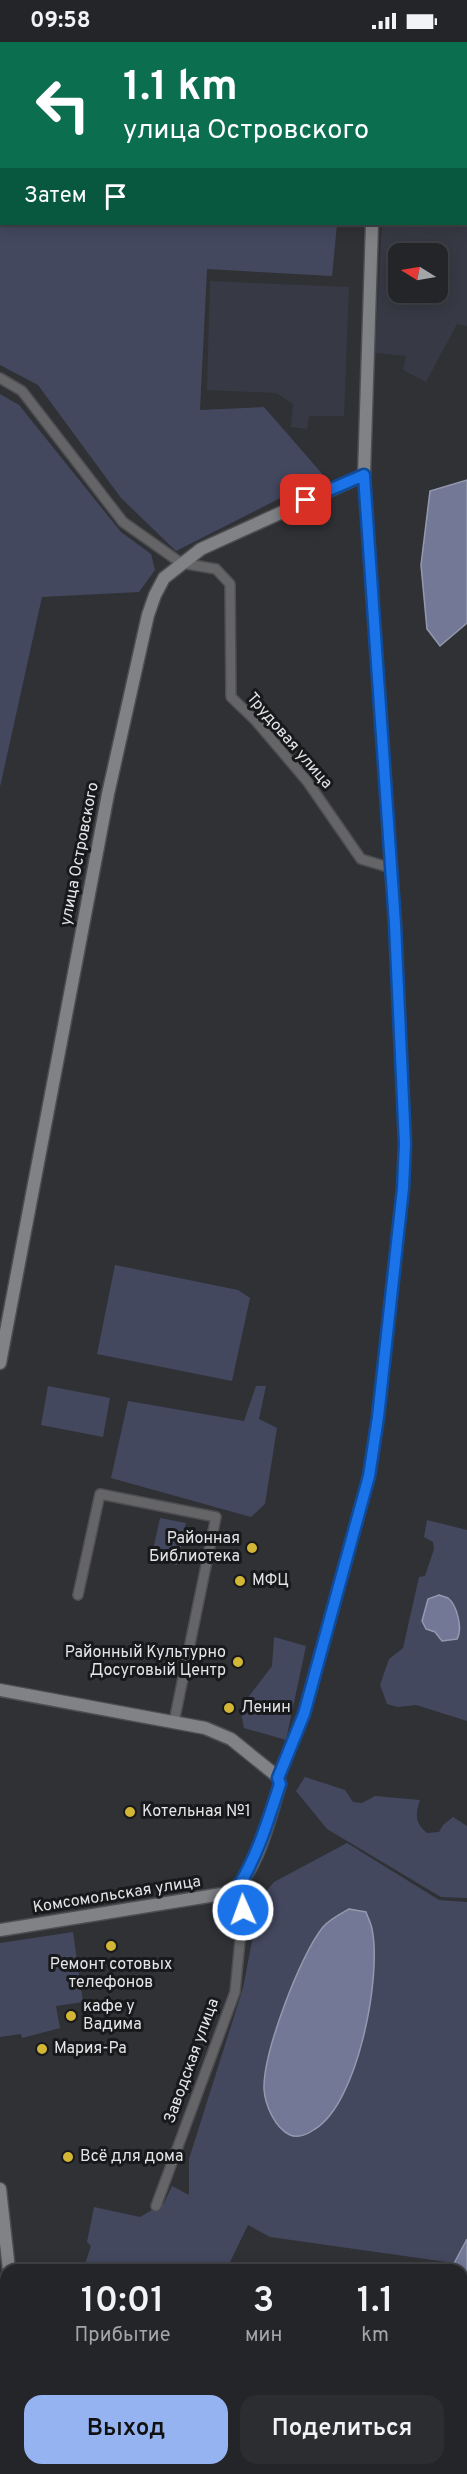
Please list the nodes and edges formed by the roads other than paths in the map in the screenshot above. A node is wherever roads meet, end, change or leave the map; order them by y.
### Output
1 (372, 225) edge
2 (0, 378) edge
3 (364, 475) junction
4 (181, 564) junction
5 (391, 868) junction
6 (0, 1363) edge
7 (78, 1596) dead end
8 (0, 1690) edge
9 (174, 1722) junction
10 (278, 1778) junction
11 (238, 1887) junction
12 (0, 1930) edge
13 (0, 2189) edge
14 (156, 2206) dead end
15 (8, 2264) edge

1 - 3 street
2 - 4 street
3 - 4 street, улица Островского
3 - 5 street
4 - 5 street, Трудовая улица
4 - 6 street, улица Островского
5 - 10 street
7 - 9 street
8 - 9 street
9 - 10 street
10 - 11 street
11 - 12 street, Комсомольская улица
11 - 14 street, Заводская улица
13 - 15 street

